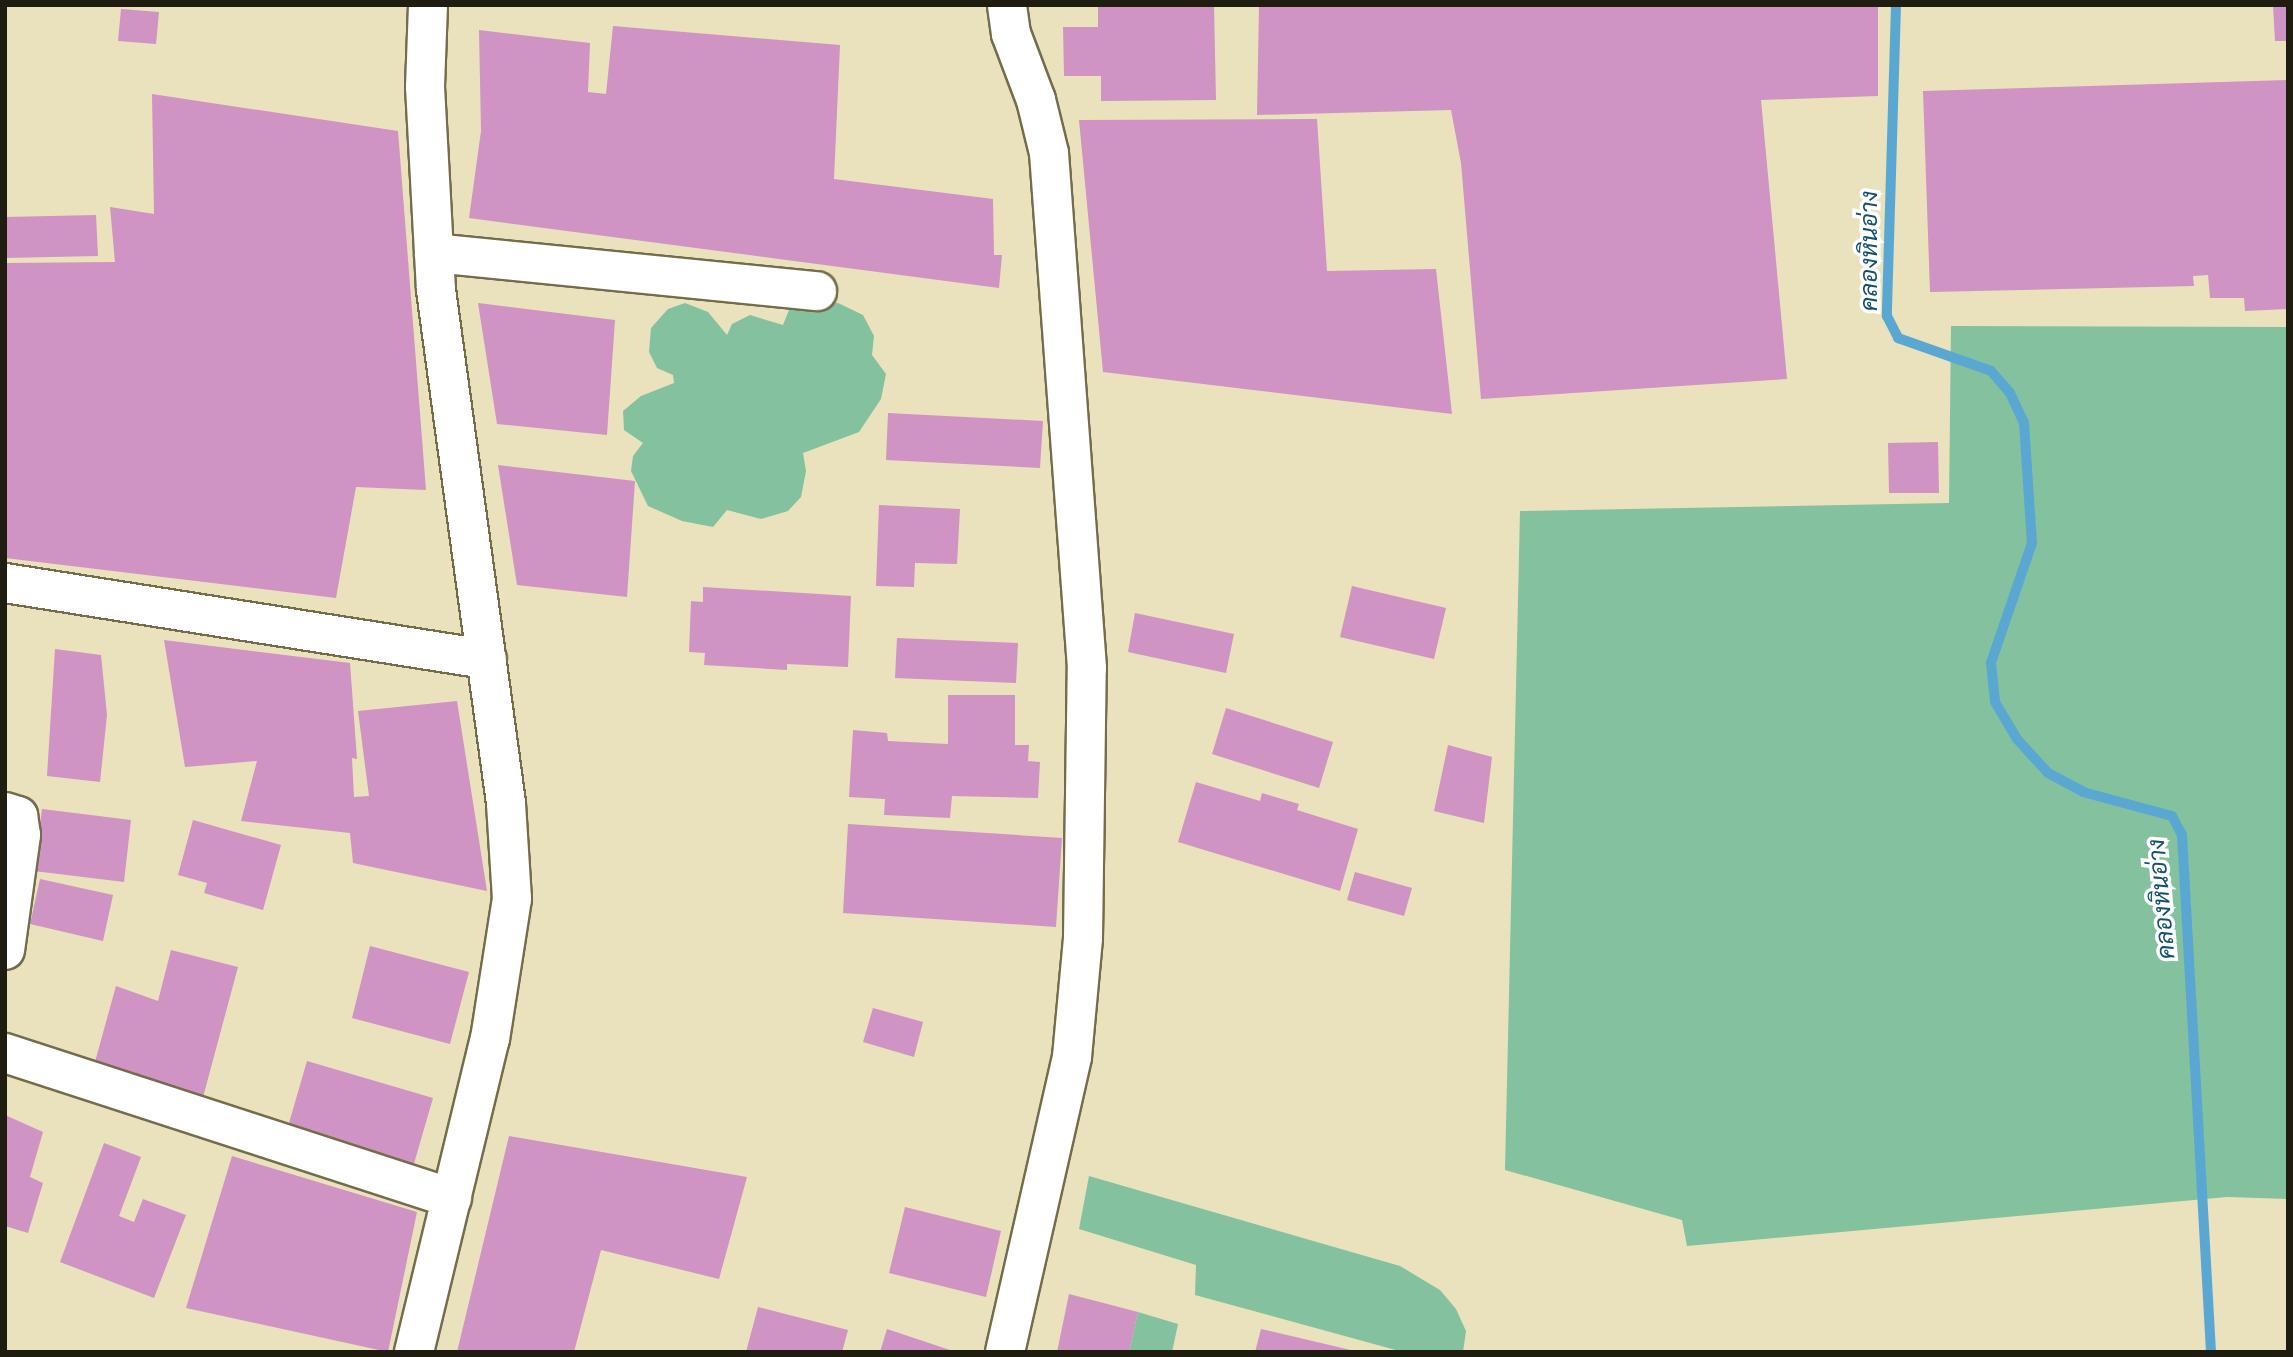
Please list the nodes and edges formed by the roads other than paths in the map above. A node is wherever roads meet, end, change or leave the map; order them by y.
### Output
1 (428, 5) edge
2 (1007, 5) edge
3 (434, 253) junction
4 (817, 291) dead end
5 (5, 583) edge
6 (487, 659) junction
7 (5, 812) edge
8 (5, 950) edge
9 (5, 1053) edge
10 (452, 1198) junction
11 (414, 1352) edge
12 (1005, 1352) edge

1 - 3 street
2 - 12 street
3 - 4 street
3 - 6 street
5 - 6 street
6 - 10 street
7 - 8 street
9 - 10 street
10 - 11 street

